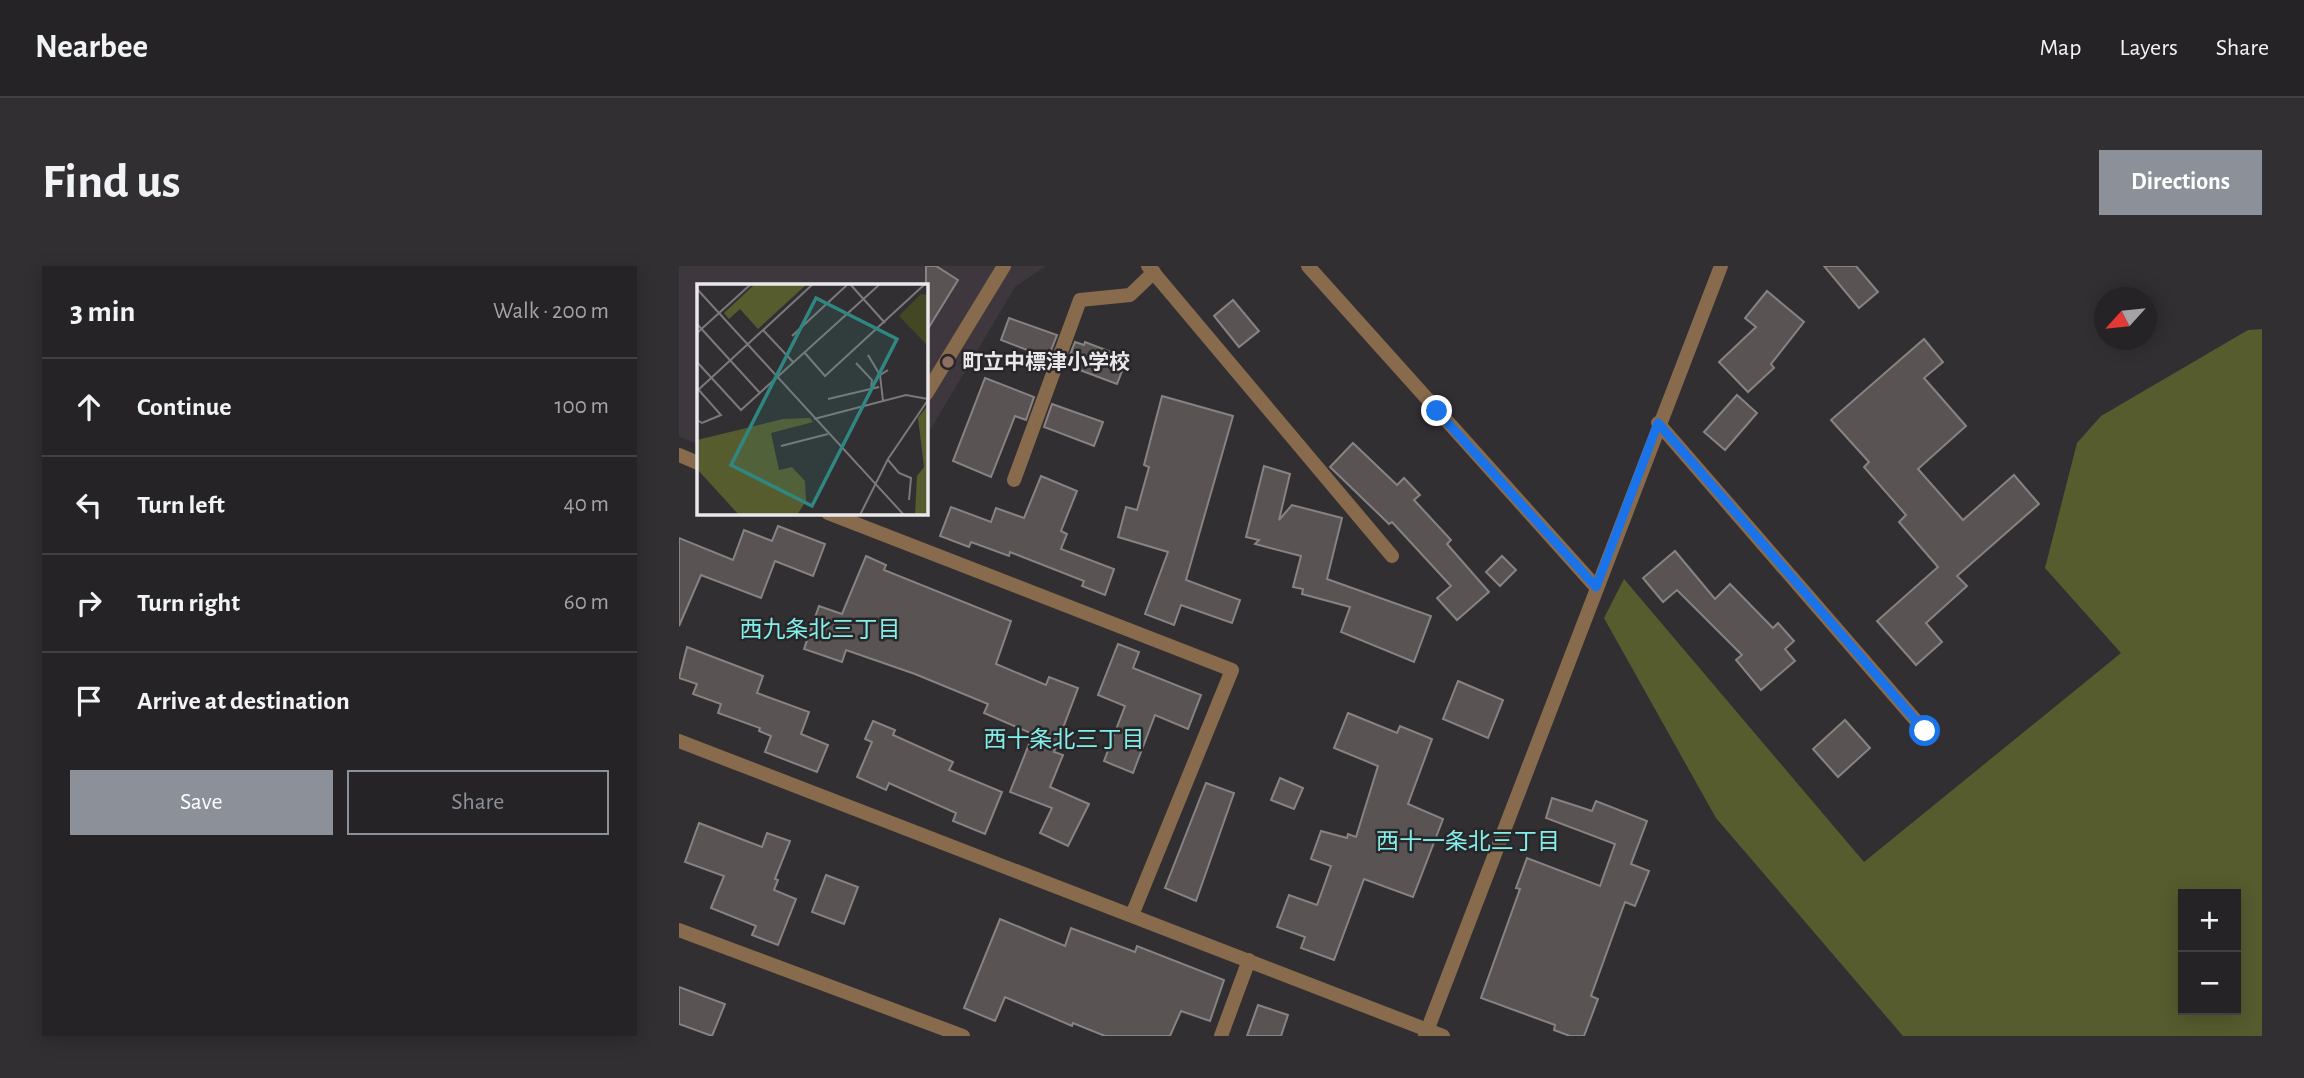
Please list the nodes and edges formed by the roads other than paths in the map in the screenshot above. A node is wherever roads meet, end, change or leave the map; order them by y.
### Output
1 (1004, 266) edge
2 (1308, 266) edge
3 (1721, 266) edge
4 (1151, 269) edge
5 (927, 392) edge
6 (1658, 423) junction
7 (679, 455) edge
8 (697, 463) edge
9 (1014, 480) dead end
10 (831, 514) edge
11 (1392, 556) dead end
12 (1596, 587) junction
13 (1925, 731) dead end
14 (679, 741) edge
15 (1132, 915) junction
16 (679, 930) edge
17 (1249, 960) junction
18 (1427, 1033) edge
19 (963, 1036) edge
20 (1221, 1036) edge
21 (1443, 1036) edge

1 - 5 street
2 - 12 street
3 - 6 street
4 - 9 street
4 - 11 street
6 - 12 street
6 - 13 street
7 - 8 street
10 - 15 street
12 - 18 street
14 - 15 street
15 - 17 street
16 - 19 street
17 - 18 street
17 - 20 street
18 - 21 street

